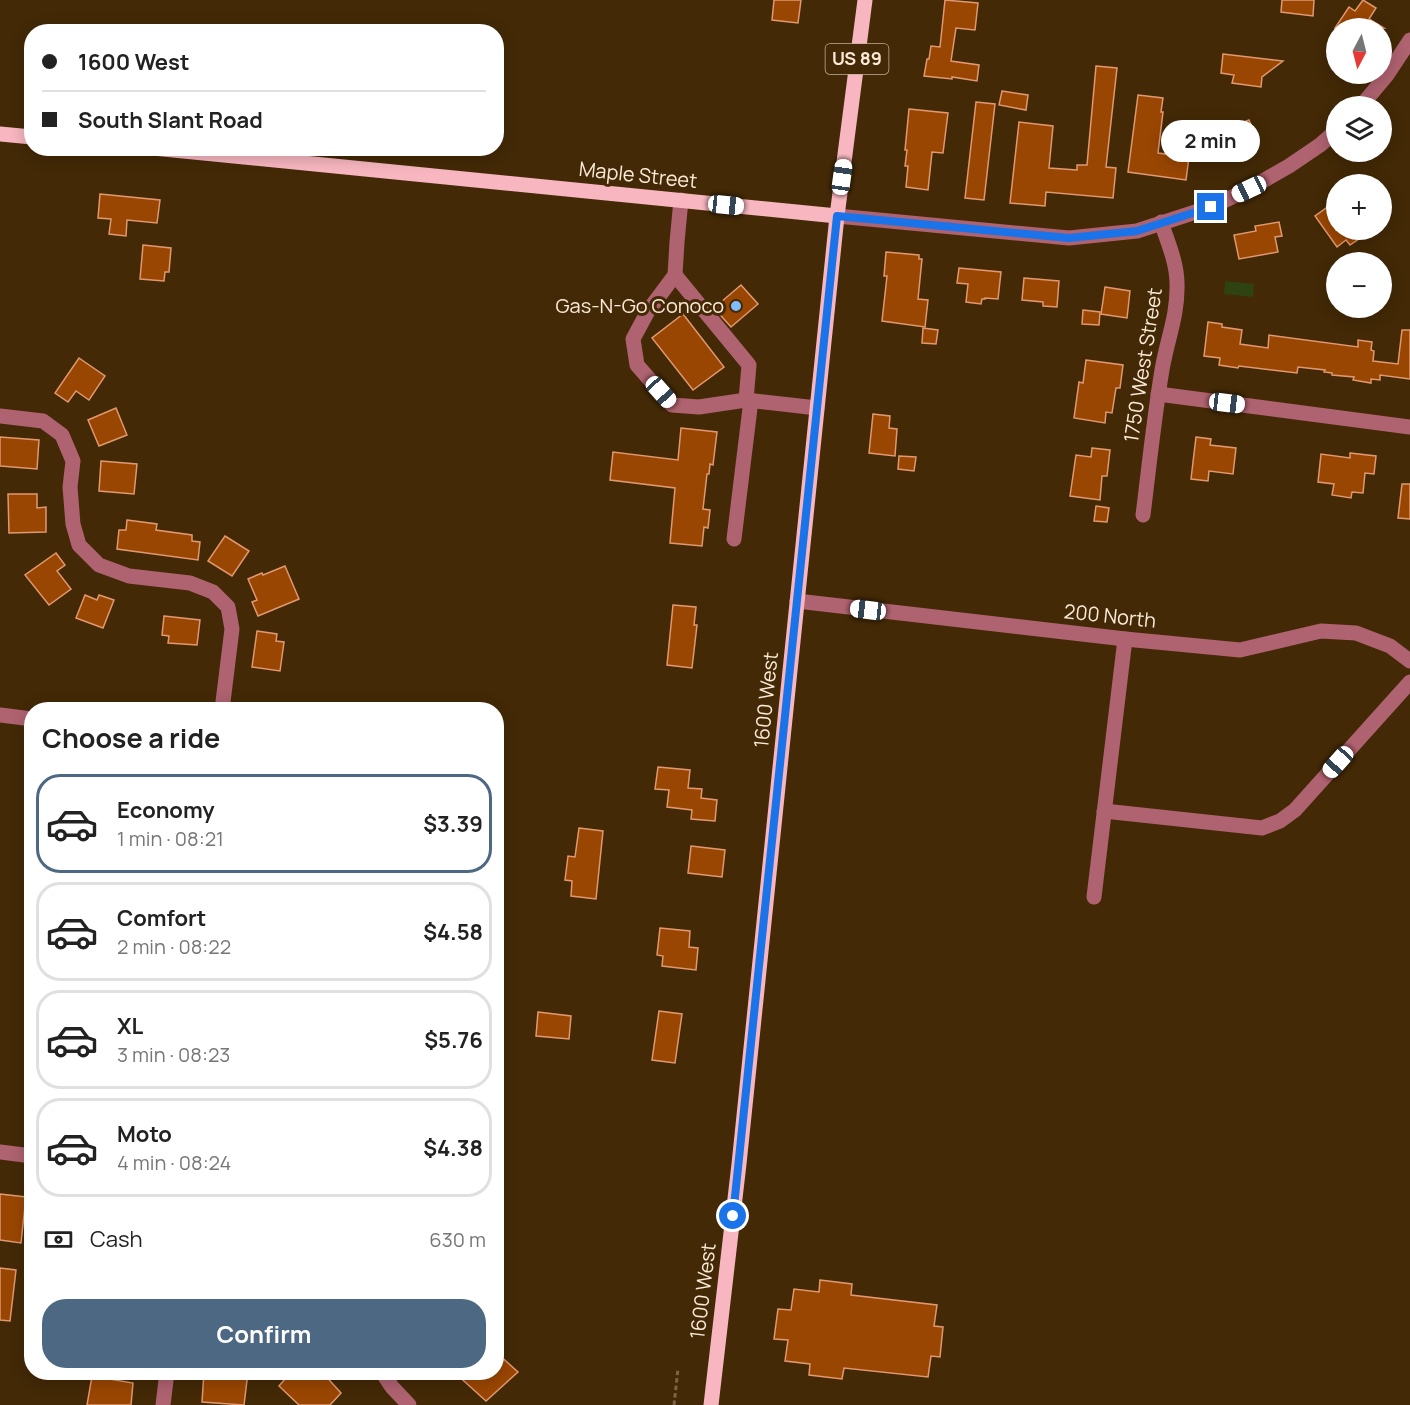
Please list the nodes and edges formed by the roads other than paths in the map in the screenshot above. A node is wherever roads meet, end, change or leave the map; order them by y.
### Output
1 (865, 0) edge
2 (1410, 40) edge
3 (1369, 96) edge
4 (0, 134) edge
5 (24, 136) edge
6 (1326, 140) edge
7 (234, 156) edge
8 (681, 200) junction
9 (837, 216) junction
10 (1161, 222) junction
11 (675, 275) junction
12 (1158, 394) junction
13 (749, 400) junction
14 (817, 408) junction
15 (0, 416) edge
16 (1410, 427) edge
17 (1143, 515) dead end
18 (734, 539) dead end
19 (797, 602) junction
20 (1125, 639) junction
21 (1410, 661) edge
22 (1410, 682) edge
23 (223, 702) edge
24 (0, 715) edge
25 (24, 718) edge
26 (1104, 811) junction
27 (1094, 897) dead end
28 (0, 1152) edge
29 (24, 1154) edge
30 (166, 1380) edge
31 (387, 1380) edge
32 (163, 1405) edge
33 (409, 1405) edge
34 (711, 1405) edge

1 - 9 main road, 1600 West / US 89
2 - 3 street
4 - 5 main road
6 - 10 street, Maple Street
7 - 8 main road, Maple Street
8 - 9 main road, Maple Street
8 - 11 street
9 - 10 street, Maple Street
9 - 14 main road, 1600 West / US 89
10 - 12 street, 1750 West Street
11 - 13 street
11 - 13 street
12 - 16 street
12 - 17 street, 1750 West Street
13 - 14 street
13 - 18 street
14 - 19 main road, 1600 West / US 89
15 - 23 street
19 - 20 street, 200 North
19 - 34 main road, 1600 West / US 89
20 - 21 street, 200 North
20 - 26 street
22 - 26 street
24 - 25 street
26 - 27 street
28 - 29 street
30 - 32 street
31 - 33 street

